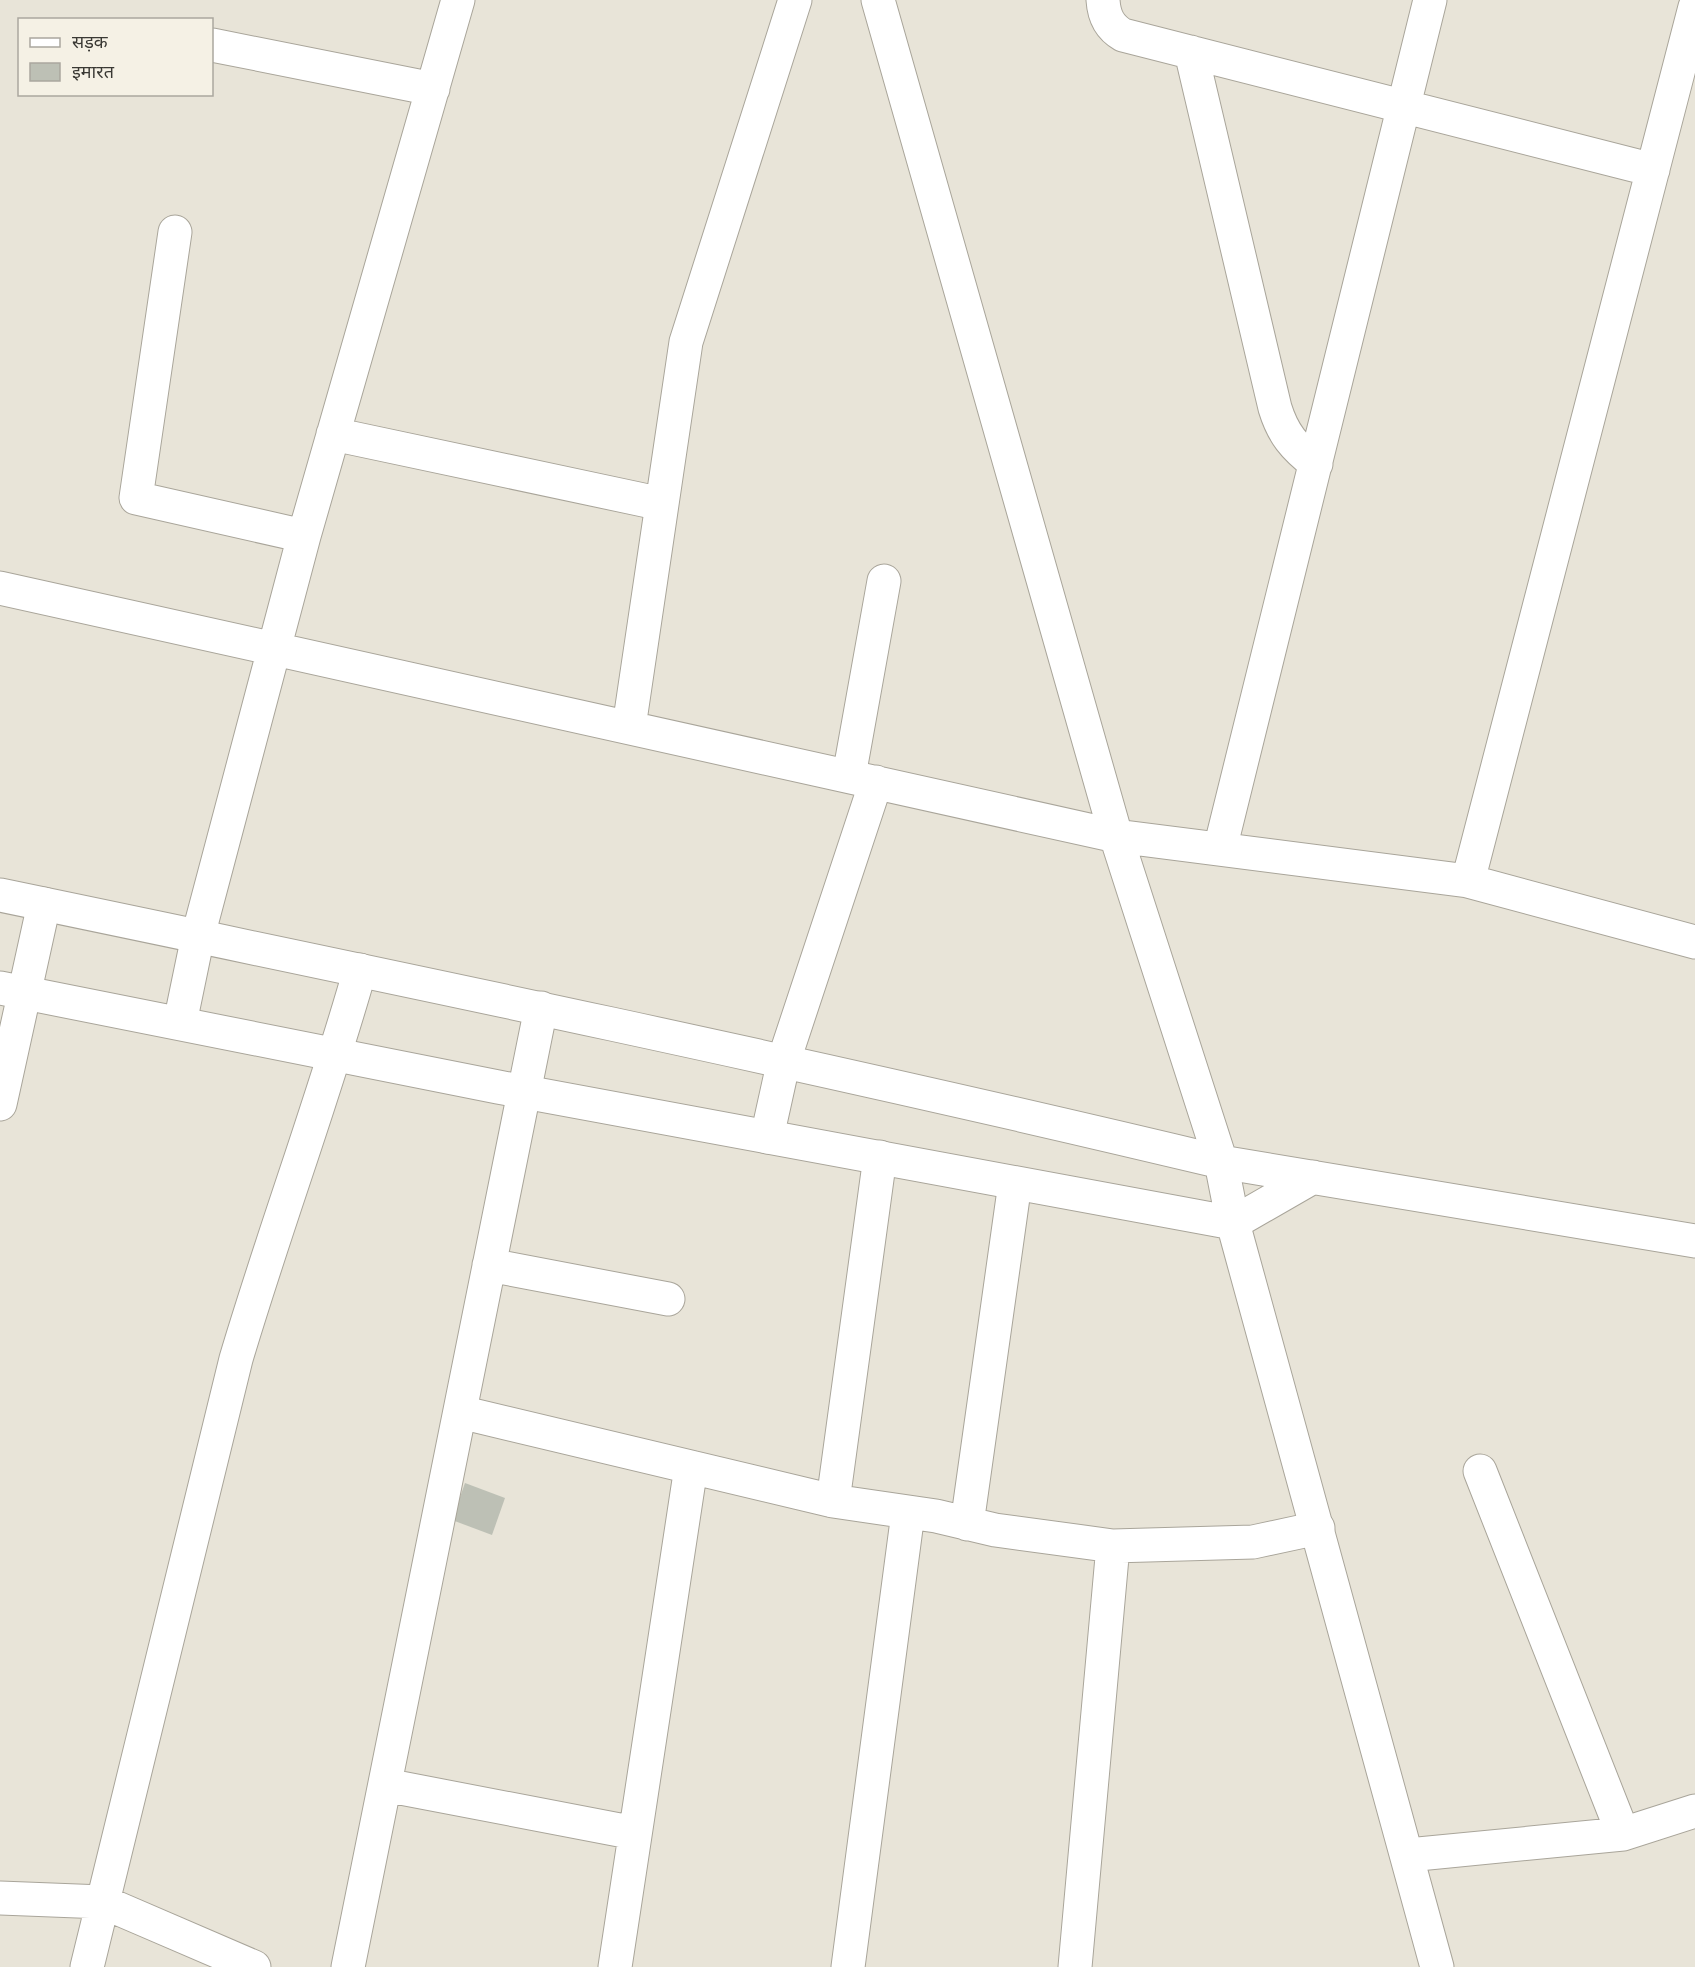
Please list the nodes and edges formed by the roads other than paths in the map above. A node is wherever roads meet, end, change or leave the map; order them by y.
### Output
1 (458, 0) edge
2 (795, 0) edge
3 (878, 0) edge
4 (1102, 0) edge
5 (1430, 0) edge
6 (1695, 7) edge
7 (213, 45) edge
8 (1191, 52) junction
9 (433, 89) junction
10 (1404, 105) junction
11 (1653, 170) junction
12 (175, 232) dead end
13 (333, 434) junction
14 (1316, 464) junction
15 (662, 504) junction
16 (304, 536) junction
17 (884, 581) dead end
18 (0, 588) edge
19 (273, 649) junction
20 (628, 727) junction
21 (863, 779) junction
22 (1116, 836) junction
23 (1221, 849) junction
24 (1468, 881) junction
25 (0, 895) edge
26 (44, 904) junction
27 (198, 936) junction
28 (1695, 942) edge
29 (360, 970) junction
30 (12, 990) edge
31 (542, 1008) junction
32 (180, 1023) junction
33 (336, 1054) junction
34 (784, 1060) junction
35 (524, 1092) junction
36 (0, 1104) edge
37 (767, 1137) junction
38 (880, 1157) junction
39 (1221, 1162) junction
40 (1312, 1177) junction
41 (1015, 1183) junction
42 (1233, 1223) junction
43 (1695, 1241) edge
44 (489, 1265) junction
45 (668, 1299) dead end
46 (460, 1412) junction
47 (691, 1467) junction
48 (1480, 1471) dead end
49 (833, 1501) junction
50 (908, 1513) junction
51 (967, 1524) junction
52 (1318, 1528) junction
53 (1113, 1546) junction
54 (385, 1785) junction
55 (1693, 1813) edge
56 (635, 1833) junction
57 (1623, 1834) junction
58 (1408, 1856) junction
59 (0, 1898) edge
60 (103, 1902) junction
61 (87, 1967) edge
62 (254, 1967) edge
63 (348, 1967) edge
64 (615, 1967) edge
65 (848, 1967) edge
66 (1075, 1967) edge
67 (1437, 1967) edge

1 - 9 street
2 - 15 street
3 - 22 street
4 - 8 street
5 - 10 street
6 - 11 street
7 - 9 street
8 - 10 street
8 - 14 street
9 - 13 street
10 - 11 street
10 - 14 street
11 - 24 street
12 - 16 street
13 - 15 street
13 - 16 street
14 - 23 street
15 - 20 street
16 - 19 street
17 - 21 street
18 - 19 street
19 - 20 street
19 - 27 street
20 - 21 street
21 - 22 street
21 - 34 street
22 - 23 street
22 - 39 street
23 - 24 street
24 - 28 street
25 - 26 street
26 - 27 street
26 - 30 street
27 - 29 street
27 - 32 street
29 - 31 street
29 - 33 street
30 - 32 street
30 - 36 street
31 - 34 street
31 - 35 street
32 - 33 street
33 - 35 street
33 - 60 street
34 - 37 street
34 - 39 street
35 - 37 street
35 - 44 street
37 - 38 street
38 - 41 street
38 - 49 street
39 - 40 street
39 - 42 street
40 - 42 street
40 - 43 street
41 - 42 street
41 - 51 street
42 - 52 street
44 - 45 street
44 - 46 street
46 - 47 street
46 - 54 street
47 - 49 street
47 - 56 street
48 - 57 street
49 - 50 street
50 - 51 street
50 - 65 street
51 - 53 street
52 - 53 street
52 - 58 street
53 - 66 street
54 - 56 street
54 - 63 street
55 - 57 street
56 - 64 street
57 - 58 street
58 - 67 street
59 - 60 street
60 - 61 street
60 - 62 street

